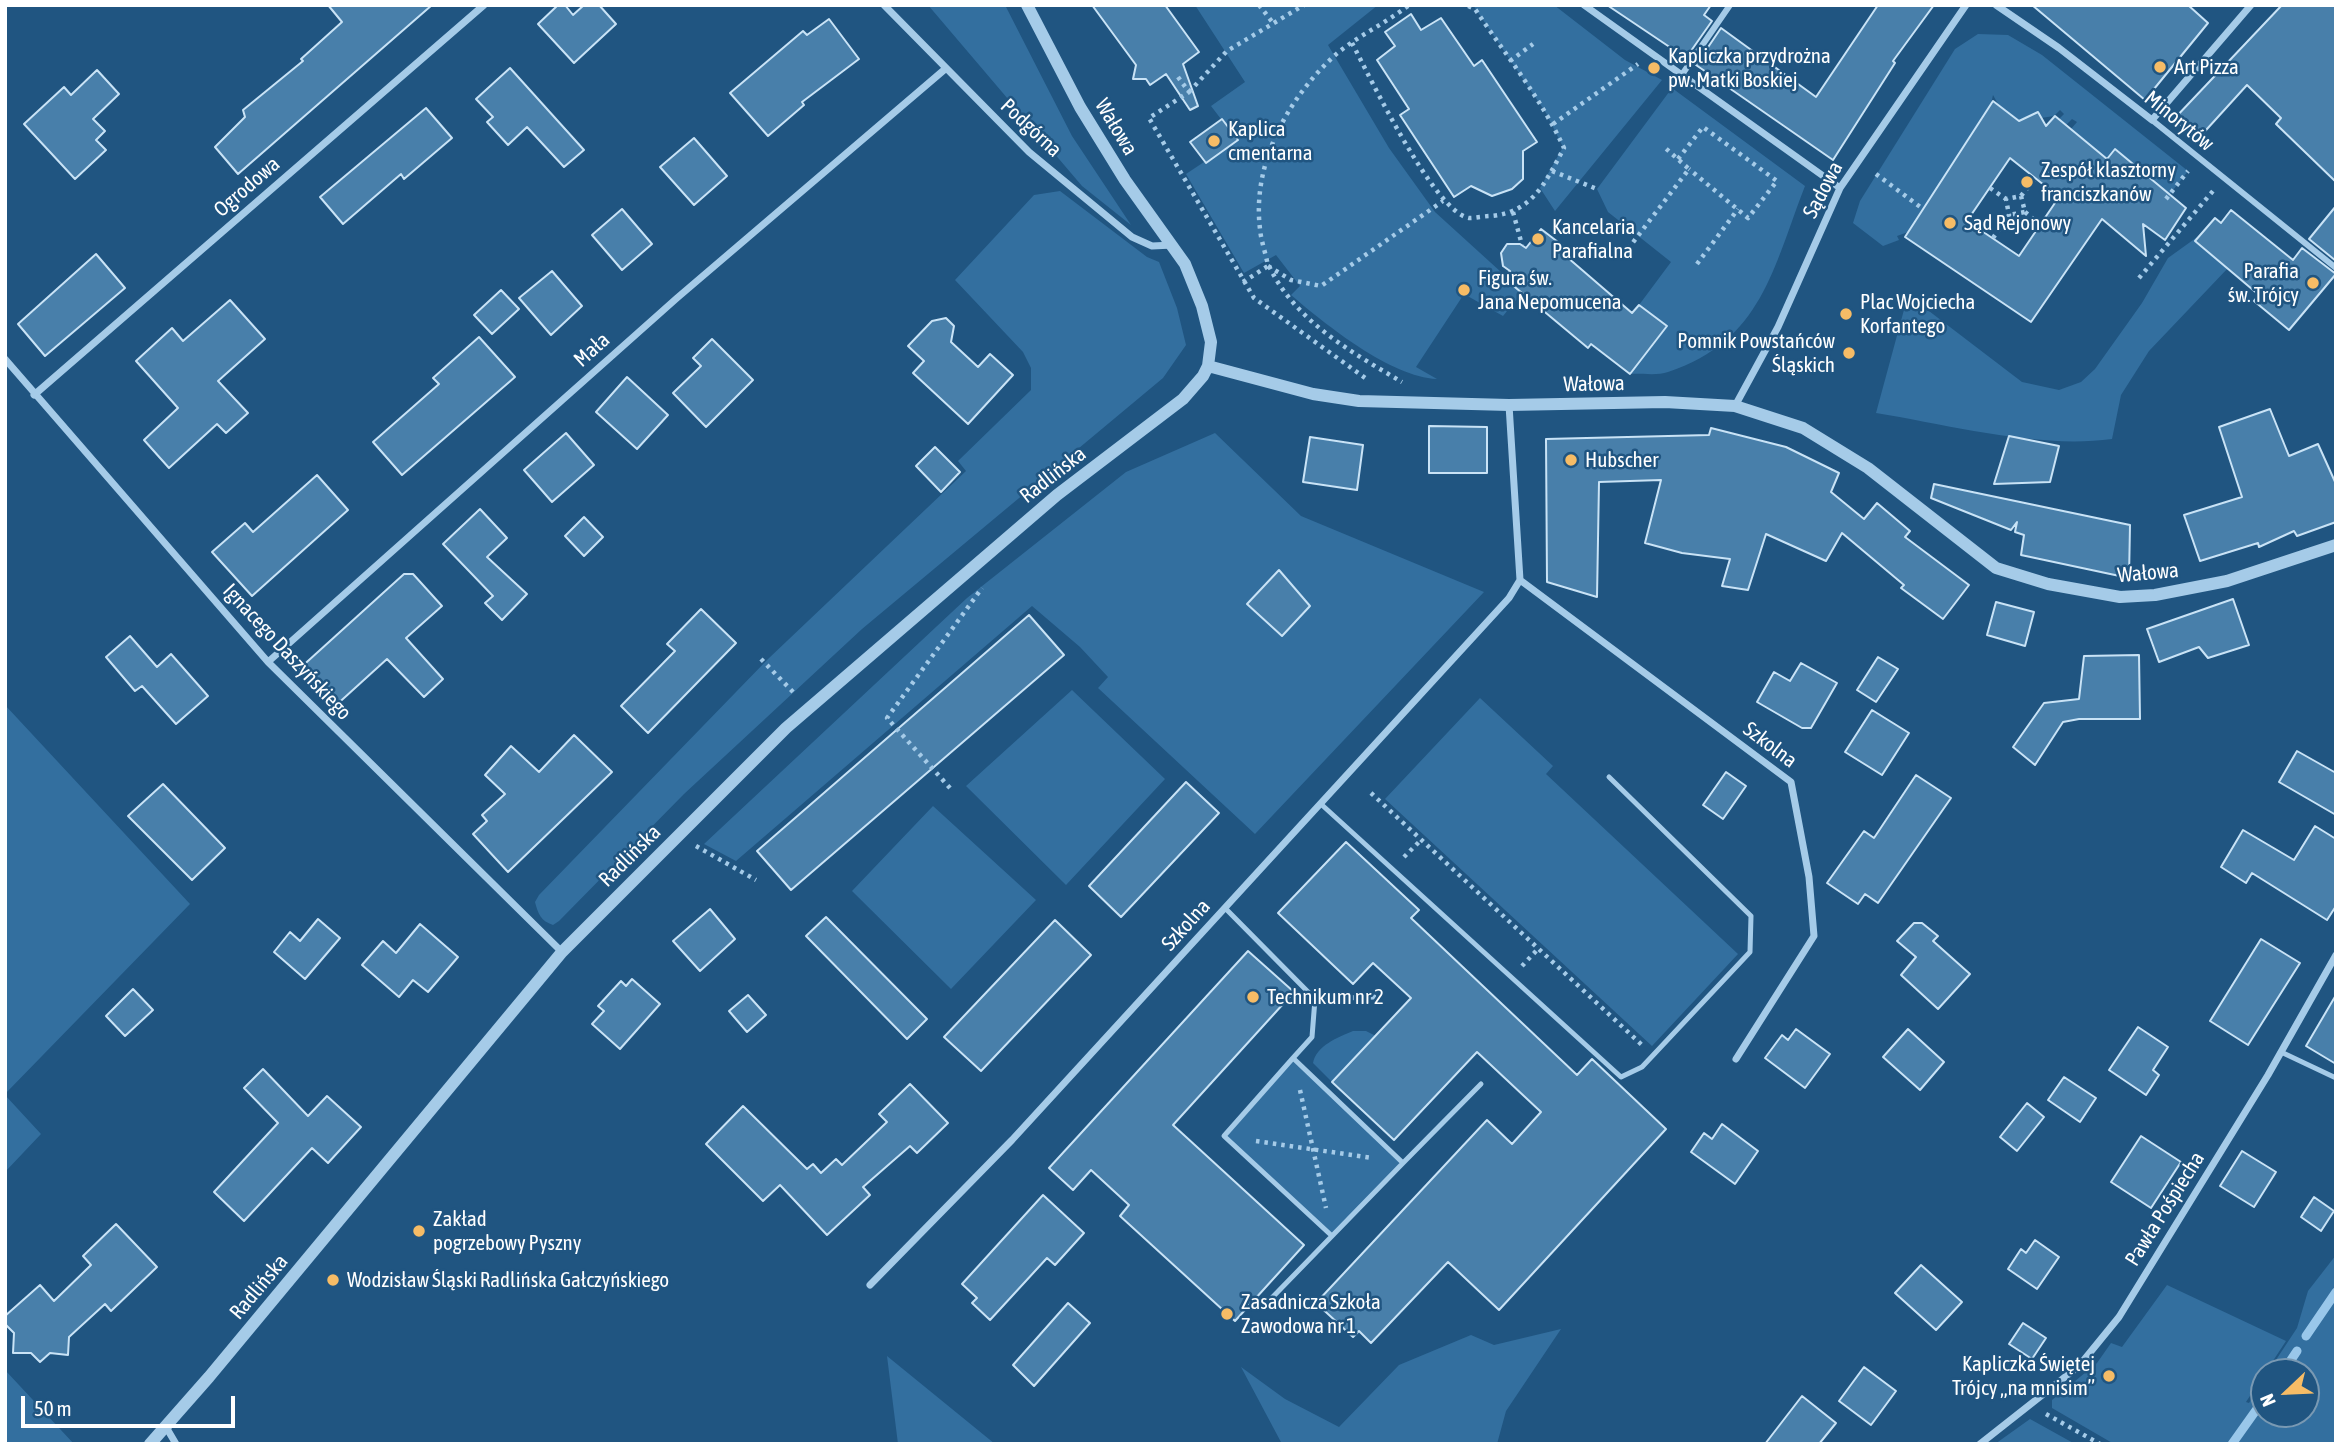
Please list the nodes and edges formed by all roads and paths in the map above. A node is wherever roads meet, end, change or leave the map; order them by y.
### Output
1 (484, 5) edge
2 (884, 5) edge
3 (1027, 5) edge
4 (1259, 5) edge
5 (1304, 5) edge
6 (1409, 5) edge
7 (1466, 5) edge
8 (1584, 5) edge
9 (1730, 5) edge
10 (1966, 5) edge
11 (1996, 5) edge
12 (2251, 5) edge
13 (1395, 16) junction
14 (1273, 23) junction
15 (1398, 23) dead end
16 (1352, 43) junction
17 (1533, 44) dead end
18 (1652, 55) junction
19 (1510, 61) junction
20 (944, 70) junction
21 (1681, 76) junction
22 (1178, 77) dead end
23 (1189, 92) junction
24 (2152, 120) junction
25 (1553, 124) junction
26 (1663, 146) dead end
27 (1678, 159) junction
28 (1689, 169) junction
29 (1552, 171) junction
30 (2188, 171) dead end
31 (1876, 174) dead end
32 (2035, 178) dead end
33 (2223, 180) junction
34 (1840, 188) junction
35 (1990, 188) dead end
36 (1597, 189) dead end
37 (2021, 196) junction
38 (2006, 199) junction
39 (2165, 199) dead end
40 (1443, 201) junction
41 (1738, 209) junction
42 (1923, 209) dead end
43 (1513, 212) junction
44 (2025, 212) junction
45 (2009, 215) junction
46 (2040, 225) dead end
47 (1993, 238) dead end
48 (1174, 245) junction
49 (1522, 245) dead end
50 (1628, 249) dead end
51 (1697, 264) dead end
52 (1268, 266) junction
53 (2336, 268) edge
54 (2139, 278) dead end
55 (1243, 282) junction
56 (5, 359) edge
57 (1208, 366) junction
58 (1374, 384) dead end
59 (1410, 386) dead end
60 (34, 395) junction
61 (1509, 405) junction
62 (1735, 406) junction
63 (2336, 545) edge
64 (1520, 580) junction
65 (980, 592) dead end
66 (761, 659) dead end
67 (268, 662) junction
68 (796, 695) dead end
69 (1609, 777) dead end
70 (950, 788) dead end
71 (1371, 793) dead end
72 (1322, 805) junction
73 (1421, 840) junction
74 (703, 850) dead end
75 (1395, 868) junction
76 (756, 880) dead end
77 (1225, 908) junction
78 (562, 952) junction
79 (2336, 955) edge
80 (1374, 997) dead end
81 (1315, 999) junction
82 (2281, 1052) junction
83 (1653, 1055) junction
84 (1293, 1058) junction
85 (1736, 1059) dead end
86 (2336, 1078) edge
87 (1481, 1084) dead end
88 (1224, 1136) junction
89 (1313, 1150) junction
90 (1403, 1163) junction
91 (1332, 1236) junction
92 (870, 1285) dead end
93 (1262, 1308) dead end
94 (2030, 1405) junction
95 (166, 1426) junction
96 (149, 1444) edge
97 (176, 1444) edge
98 (1980, 1444) edge
99 (2101, 1444) edge

1 - 60 street, Ogrodowa
2 - 20 street, Podgórna
3 - 48 street, Wałowa
4 - 14 path
5 - 14 path
6 - 13 path
7 - 19 path
8 - 18 street
9 - 21 street
10 - 34 street, Sądowa
11 - 24 street, Minorytów
12 - 24 street
13 - 15 path
13 - 16 path
14 - 23 path
16 - 40 path
16 - 52 path
17 - 19 path
18 - 21 street
18 - 25 path
19 - 25 path
20 - 48 street, Podgórna
20 - 67 street, Mała
21 - 34 street
22 - 23 path
23 - 55 path
24 - 33 street, Minorytów
25 - 29 path
26 - 27 path
27 - 28 path
27 - 41 path
28 - 41 path
28 - 50 path
29 - 36 path
29 - 43 path
30 - 39 path
31 - 42 path
32 - 37 path
33 - 53 street, Minorytów
33 - 54 path
34 - 62 street, Sądowa
35 - 38 path
37 - 38 path
37 - 44 path
38 - 45 path
40 - 43 path
40 - 52 path
41 - 51 path
43 - 49 path
44 - 45 path
44 - 46 path
45 - 47 path
48 - 57 street, Wałowa
52 - 55 path
52 - 59 path
55 - 58 path
56 - 60 street, Ignacego Daszyńskiego
57 - 61 street, Wałowa
57 - 78 street, Radlińska
60 - 67 street, Ignacego Daszyńskiego
61 - 62 street, Wałowa
61 - 64 street
62 - 63 street, Wałowa
64 - 72 street, Szkolna
64 - 85 street, Szkolna
65 - 70 path
66 - 68 path
67 - 78 street, Ignacego Daszyńskiego
69 - 83 lane
71 - 73 path
72 - 75 lane
72 - 77 street, Szkolna
73 - 75 path
73 - 83 path
74 - 76 path
75 - 83 lane
77 - 81 lane
77 - 92 street, Szkolna
78 - 95 street, Radlińska
79 - 82 street, Pawła Pośpiecha
80 - 81 lane
81 - 84 lane
82 - 86 lane
82 - 94 street, Pawła Pośpiecha
84 - 88 lane
84 - 89 path
84 - 90 lane
87 - 90 lane
88 - 89 path
88 - 91 lane
89 - 90 path
89 - 91 path
90 - 91 lane
91 - 93 lane
94 - 98 street, Pawła Pośpiecha
94 - 99 path
95 - 96 street, Radlińska
95 - 97 street

